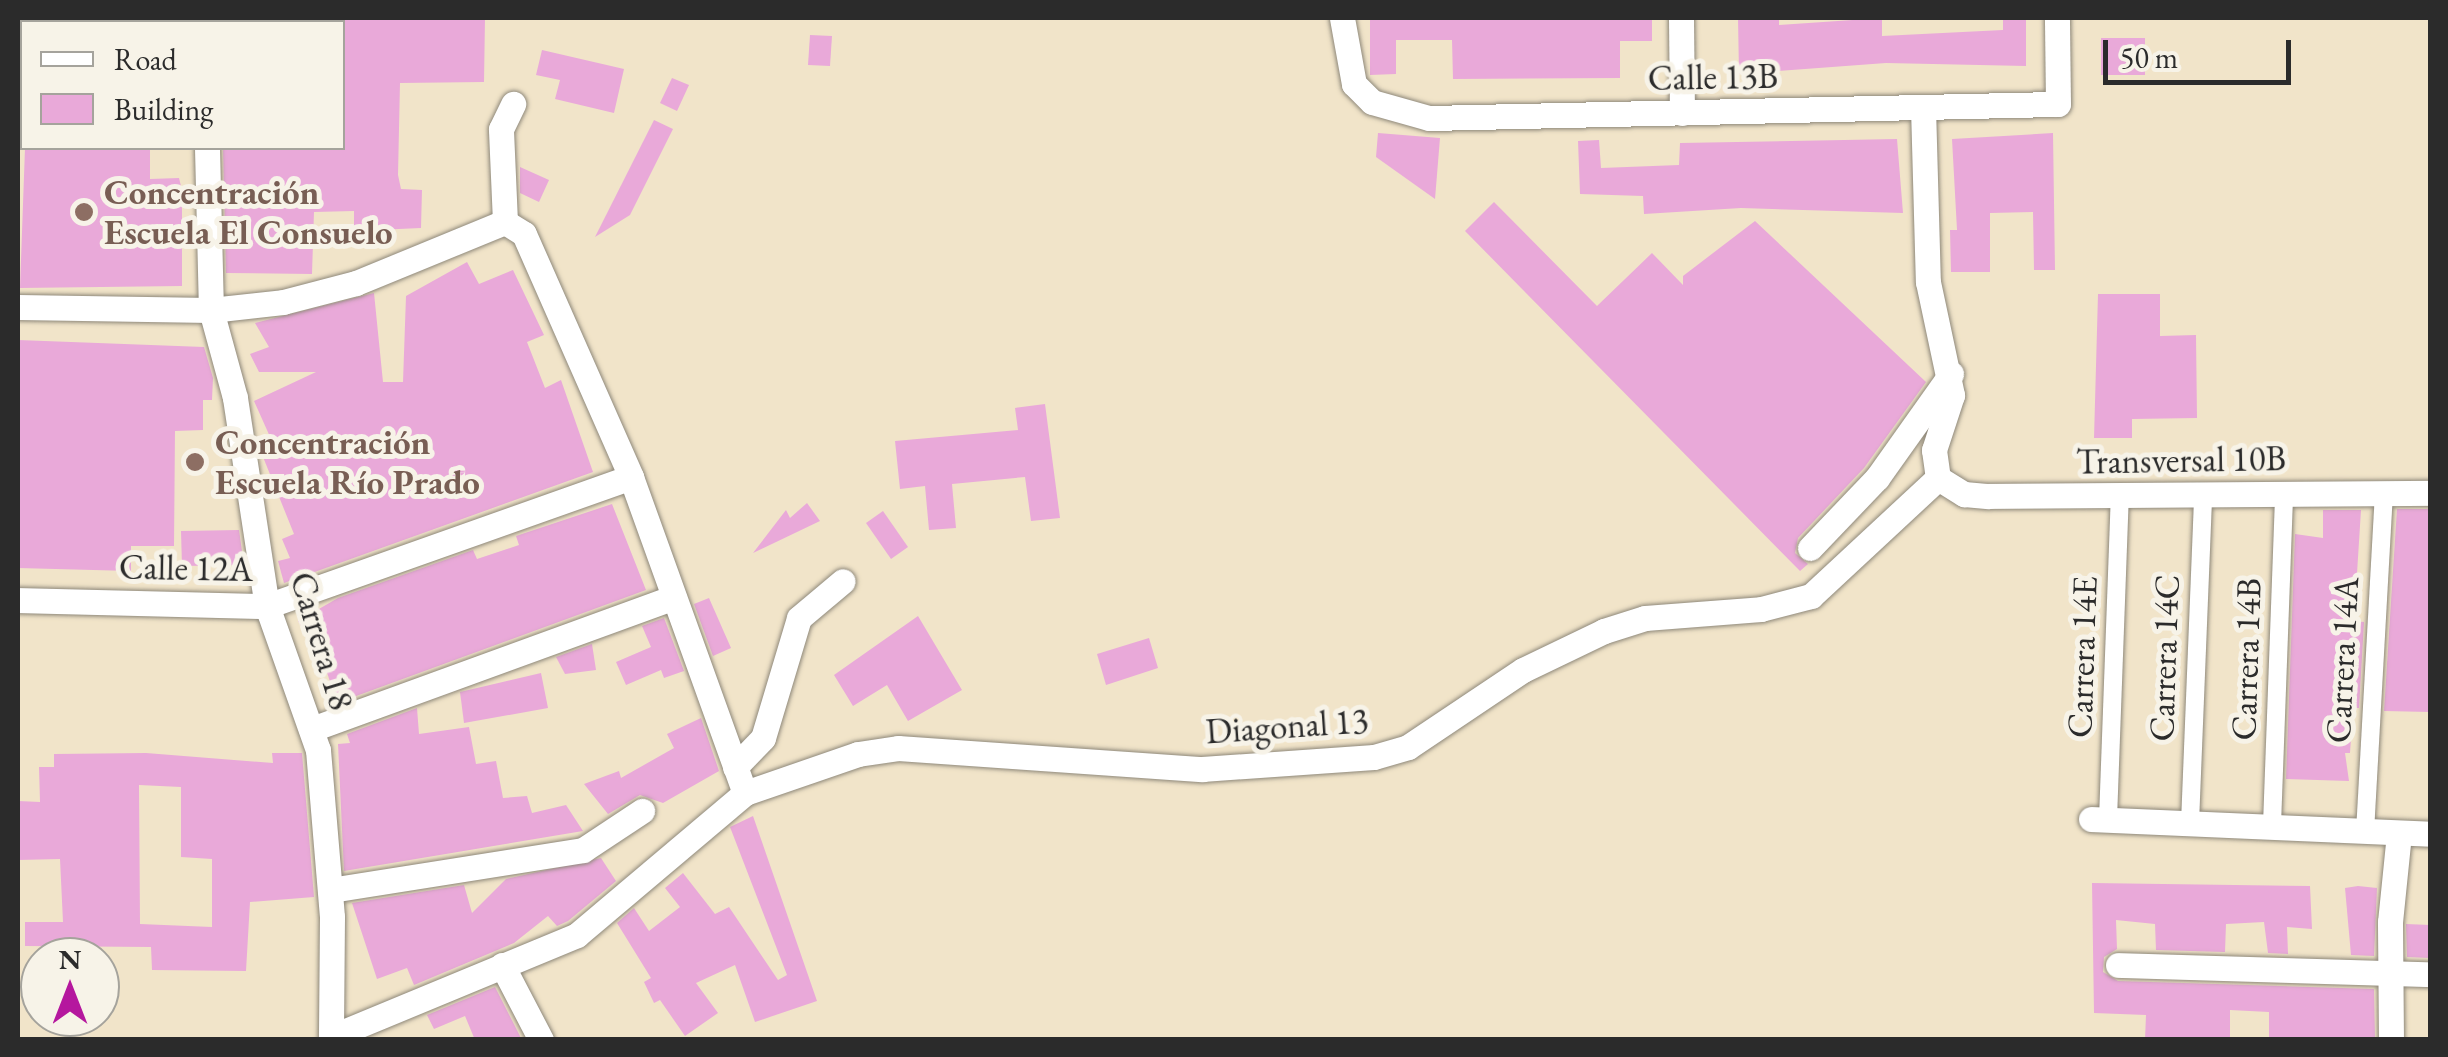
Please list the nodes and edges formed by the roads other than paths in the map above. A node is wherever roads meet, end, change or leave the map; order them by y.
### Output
1 (1342, 18) edge
2 (1680, 18) edge
3 (2057, 18) edge
4 (513, 104) dead end
5 (1923, 107) junction
6 (1682, 114) junction
7 (207, 150) edge
8 (505, 222) junction
9 (18, 307) edge
10 (211, 310) junction
11 (1950, 374) junction
12 (631, 476) junction
13 (1938, 478) junction
14 (2384, 493) junction
15 (2430, 493) edge
16 (2284, 494) junction
17 (2203, 495) junction
18 (2120, 496) junction
19 (1810, 548) dead end
20 (843, 581) dead end
21 (674, 597) junction
22 (18, 600) edge
23 (267, 606) junction
24 (312, 729) junction
25 (735, 767) junction
26 (745, 792) junction
27 (642, 811) dead end
28 (2100, 819) joint
29 (2190, 823) junction
30 (2272, 825) junction
31 (2366, 832) junction
32 (2399, 833) junction
33 (2430, 834) edge
34 (331, 890) junction
35 (502, 966) junction
36 (2118, 966) dead end
37 (2389, 972) junction
38 (2430, 974) edge
39 (331, 1038) edge
40 (541, 1040) edge
41 (2391, 1040) edge

1 - 6 street, Calle 13B
2 - 6 street
3 - 5 street, Calle 13B
4 - 8 street
5 - 6 street, Calle 13B
5 - 11 street
7 - 10 street, Carrera 18
8 - 10 street
8 - 12 street
9 - 10 street
10 - 23 street, Carrera 18
11 - 13 street
11 - 19 street
12 - 21 street
12 - 23 street, Calle 12A
13 - 18 street, Transversal 10B
13 - 26 street, Diagonal 13
14 - 15 street, Transversal 10B
14 - 16 street, Transversal 10B
14 - 31 street, Carrera 14A
16 - 17 street, Transversal 10B
16 - 30 street, Carrera 14B
17 - 18 street, Transversal 10B
17 - 29 street, Carrera 14C
18 - 28 street, Carrera 14E
20 - 25 street
21 - 24 street
21 - 25 street
22 - 23 street, Calle 12A
23 - 24 street, Carrera 18
24 - 34 street, Carrera 18
25 - 26 street
26 - 35 street
27 - 34 street
28 - 29 street
29 - 30 street
30 - 31 street
31 - 32 street
32 - 33 street
32 - 37 street
34 - 39 street, Carrera 18
35 - 39 street
35 - 40 street
36 - 37 street
37 - 38 street
37 - 41 street

